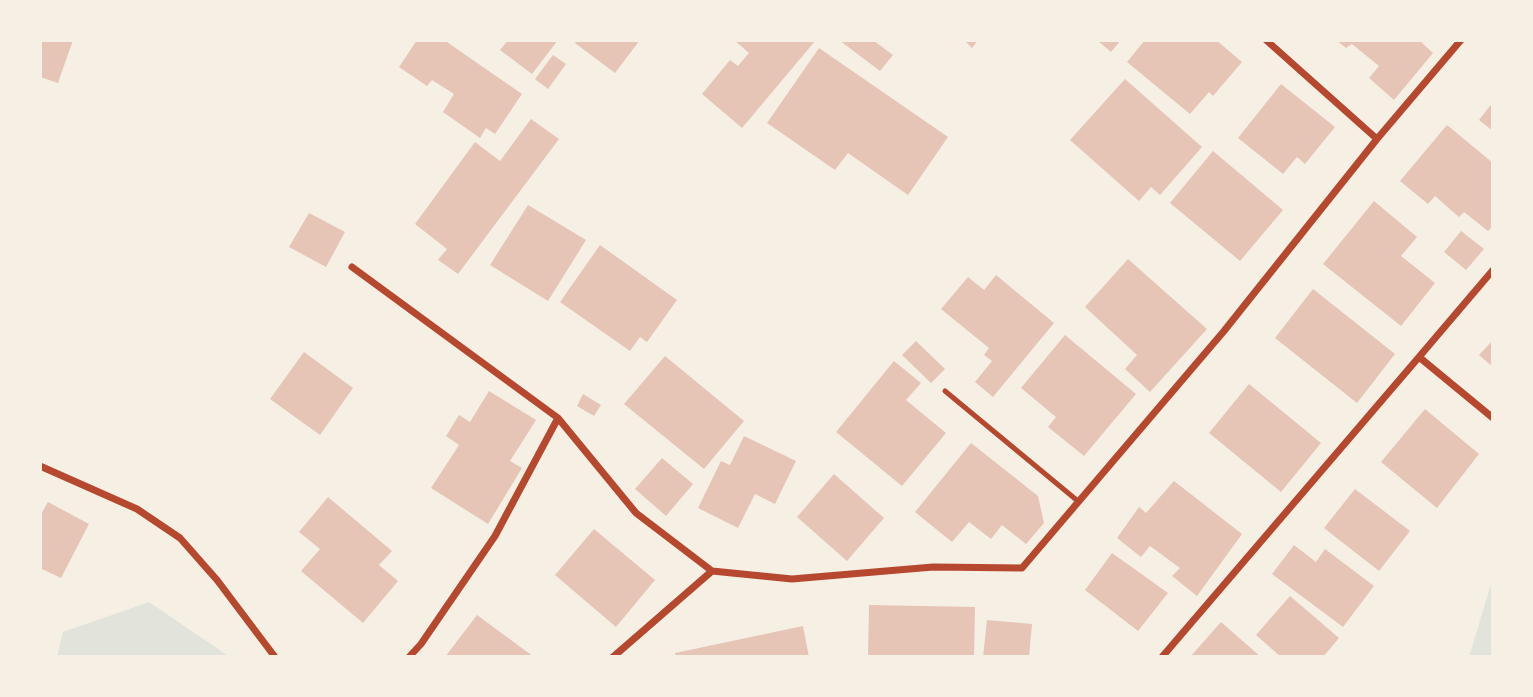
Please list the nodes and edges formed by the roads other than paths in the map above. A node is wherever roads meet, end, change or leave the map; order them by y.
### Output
1 (1266, 40) edge
2 (1461, 40) edge
3 (1377, 138) junction
4 (352, 267) dead end
5 (1493, 270) edge
6 (1419, 357) junction
7 (945, 391) dead end
8 (558, 418) junction
9 (1493, 418) edge
10 (40, 466) edge
11 (1079, 502) junction
12 (712, 571) junction
13 (275, 657) edge
14 (409, 657) edge
15 (612, 657) edge
16 (1162, 657) edge

1 - 3 street
2 - 3 street
3 - 11 street
4 - 8 street
5 - 6 street
6 - 9 street
6 - 16 street
7 - 11 lane
8 - 12 street
8 - 14 street
10 - 13 street
11 - 12 street
12 - 15 street

